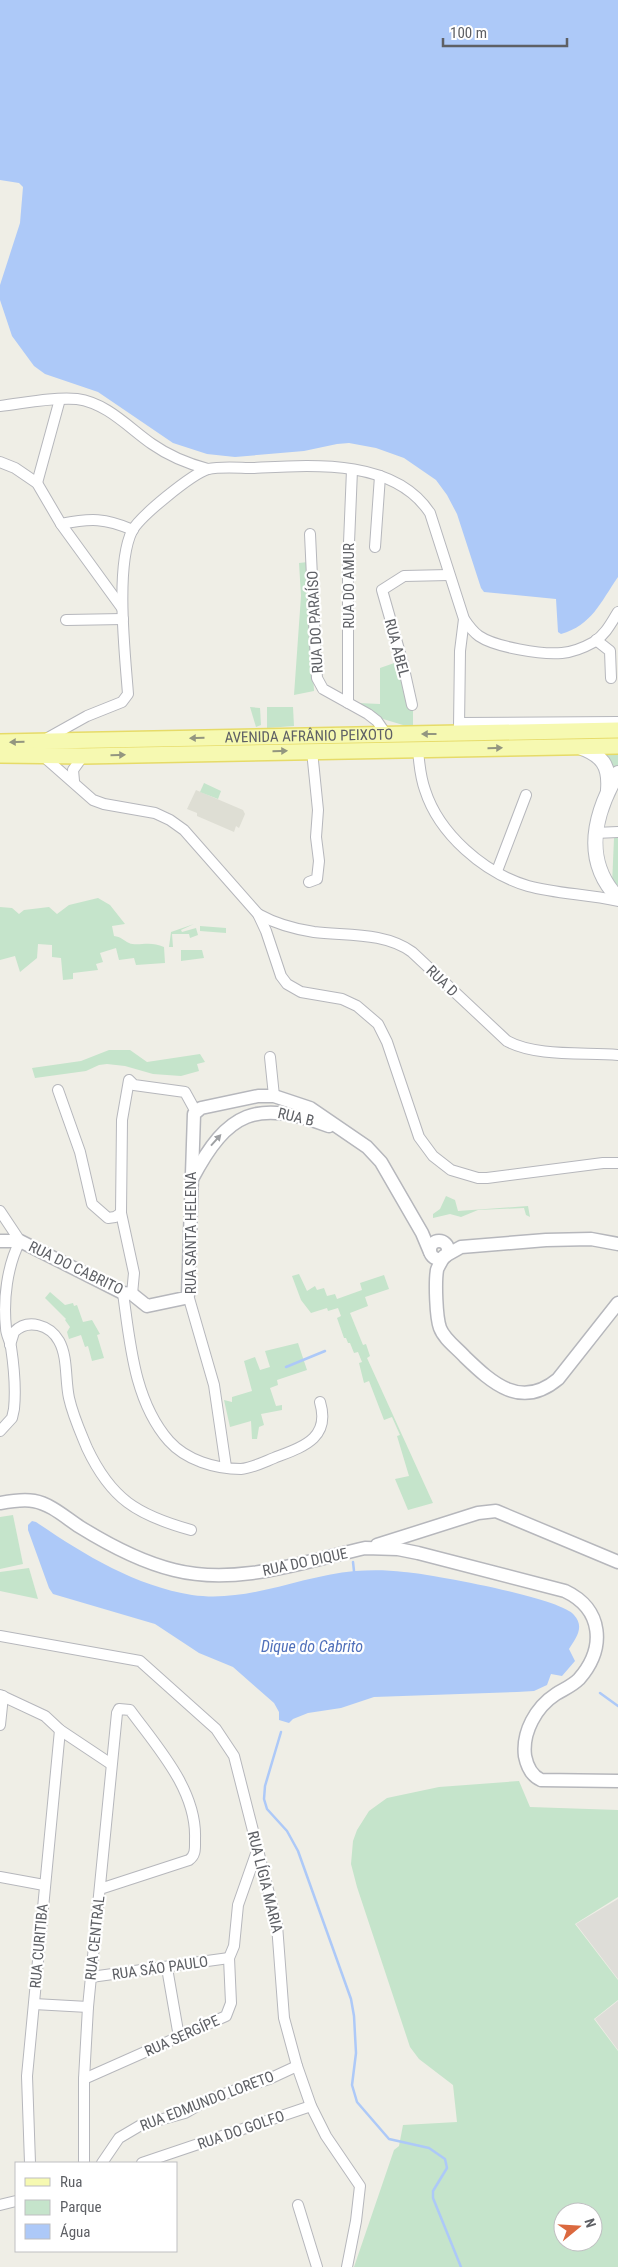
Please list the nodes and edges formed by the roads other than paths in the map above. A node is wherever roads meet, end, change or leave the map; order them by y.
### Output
1 (60, 399) junction
2 (0, 406) edge
3 (0, 462) edge
4 (208, 469) junction
5 (352, 470) junction
6 (380, 476) junction
7 (37, 483) junction
8 (61, 524) junction
9 (133, 530) junction
10 (310, 534) dead end
11 (375, 547) dead end
12 (449, 576) junction
13 (123, 613) junction
14 (617, 615) edge
15 (464, 619) junction
16 (66, 620) dead end
17 (596, 640) junction
18 (611, 678) dead end
19 (348, 703) junction
20 (412, 705) dead end
21 (617, 727) edge
22 (459, 728) junction
23 (386, 734) junction
24 (0, 742) edge
25 (579, 747) junction
26 (42, 748) junction
27 (418, 748) junction
28 (617, 749) edge
29 (312, 751) junction
30 (0, 755) edge
31 (83, 756) junction
32 (601, 759) junction
33 (618, 774) edge
34 (74, 781) junction
35 (608, 791) junction
36 (526, 795) dead end
37 (618, 832) edge
38 (595, 833) junction
39 (497, 871) junction
40 (310, 882) dead end
41 (618, 898) edge
42 (618, 901) edge
43 (258, 914) junction
44 (618, 1056) edge
45 (270, 1057) dead end
46 (58, 1090) dead end
47 (274, 1096) junction
48 (297, 1102) junction
49 (196, 1112) junction
50 (294, 1115) junction
51 (343, 1131) junction
52 (618, 1163) edge
53 (191, 1181) junction
54 (0, 1211) edge
55 (121, 1213) junction
56 (422, 1232) junction
57 (20, 1241) junction
58 (0, 1242) edge
59 (441, 1242) junction
60 (618, 1244) edge
61 (461, 1247) junction
62 (430, 1253) junction
63 (445, 1256) junction
64 (437, 1269) junction
65 (128, 1293) junction
66 (188, 1295) junction
67 (618, 1303) edge
68 (10, 1345) junction
69 (320, 1402) dead end
70 (0, 1431) edge
71 (226, 1467) junction
72 (0, 1503) edge
73 (191, 1530) dead end
74 (418, 1533) junction
75 (365, 1548) junction
76 (418, 1553) junction
77 (618, 1562) edge
78 (0, 1636) edge
79 (1, 1695) edge
80 (0, 1725) edge
81 (60, 1730) junction
82 (111, 1764) junction
83 (618, 1781) edge
84 (257, 1848) junction
85 (0, 1877) edge
86 (44, 1885) junction
87 (100, 1889) junction
88 (229, 1958) junction
89 (167, 1968) junction
90 (91, 1977) junction
91 (34, 2004) junction
92 (88, 2008) junction
93 (179, 2037) junction
94 (297, 2066) junction
95 (84, 2079) junction
96 (311, 2106) junction
97 (30, 2162) edge
98 (84, 2162) edge
99 (103, 2162) edge
100 (145, 2162) edge
101 (15, 2201) edge
102 (0, 2205) edge
103 (298, 2205) dead end
104 (317, 2267) edge
105 (347, 2267) edge

1 - 2 street
1 - 4 street
1 - 7 street
3 - 7 street
4 - 5 street
4 - 9 street
5 - 6 street
5 - 19 street, RUA DO AMUR
6 - 11 street
6 - 12 street
7 - 8 street
8 - 9 street
8 - 13 street
9 - 13 street
10 - 19 street, RUA DO PARAÍSO
12 - 15 street
12 - 20 street, RUA ABEL
13 - 16 street
13 - 26 street
14 - 17 street
15 - 17 street
15 - 22 street
17 - 18 street
19 - 23 street, RUA DO PARAÍSO
21 - 22 main road, AVENIDA AFRÂNIO PEIXOTO
21 - 28 main road
22 -> 23 main road, AVENIDA AFRÂNIO PEIXOTO
23 -> 26 main road, AVENIDA AFRÂNIO PEIXOTO
26 -> 24 main road, AVENIDA AFRÂNIO PEIXOTO
27 -> 25 main road, AVENIDA AFRÂNIO PEIXOTO
25 - 28 main road, AVENIDA AFRÂNIO PEIXOTO
25 - 32 main road
26 - 30 main road, AVENIDA AFRÂNIO PEIXOTO
26 - 31 main road, AVENIDA AFRÂNIO PEIXOTO
26 - 34 street
27 - 29 main road, AVENIDA AFRÂNIO PEIXOTO
27 - 39 street
28 - 32 main road
31 -> 29 main road, AVENIDA AFRÂNIO PEIXOTO
29 - 40 street
31 - 34 street
32 - 35 main road
33 - 35 main road
34 - 43 street
35 - 38 main road
36 - 39 street
37 - 38 street
38 - 41 main road
39 - 42 street
43 - 44 street, RUA D
43 - 52 street
45 - 47 street
46 - 55 street
47 - 48 street, RUA B
47 - 49 street, RUA B
48 - 50 street
48 - 51 street, RUA B
49 - 53 street, RUA SANTA HELENA
49 - 55 street
50 - 51 street, RUA B
53 -> 50 street, RUA B
51 - 56 street, RUA B
53 - 66 street, RUA SANTA HELENA
54 - 57 street, RUA DO CABRITO
55 - 65 street
56 - 59 street
56 - 62 street, RUA B
57 - 58 street, RUA DO CABRITO
57 - 65 street, RUA DO CABRITO
57 - 68 street
59 - 61 street
59 - 62 street
59 - 63 street
60 - 61 street
61 - 63 street
62 - 63 street
62 - 64 street, RUA B
63 - 64 street
64 - 67 street
65 - 66 street, RUA DO CABRITO
65 - 71 street
66 - 71 street, RUA SANTA HELENA
68 - 70 street
68 - 73 street
69 - 71 street
72 - 75 street, RUA DO DIQUE
74 - 75 street
74 - 76 street
74 - 77 street
75 - 76 street, RUA DO DIQUE
76 - 83 street, RUA DO DIQUE
78 - 84 street, RUA LÍGIA MARIA
79 - 80 street
79 - 81 street
81 - 82 street
81 - 86 street, RUA CURITIBA
82 - 87 street, RUA CENTRAL
82 - 87 street, RUA CENTRAL
84 - 88 street, RUA SERGÍPE
84 - 94 street, RUA LÍGIA MARIA
85 - 86 street
86 - 91 street, RUA CURITIBA
87 - 90 street, RUA CENTRAL
88 - 89 street, RUA SÃO PAULO
88 - 93 street, RUA SERGÍPE
89 - 90 street, RUA SÃO PAULO
89 - 93 street
90 - 92 street, RUA CENTRAL
91 - 92 street
91 - 97 street, RUA CURITIBA
92 - 95 street, RUA CENTRAL
93 - 95 street, RUA SERGÍPE
94 - 96 street, RUA LÍGIA MARIA
94 - 99 street, RUA EDMUNDO LORETO
95 - 98 street, RUA CENTRAL
96 - 100 street, RUA DO GOLFO
96 - 105 street, RUA LÍGIA MARIA
101 - 102 street
103 - 104 street

